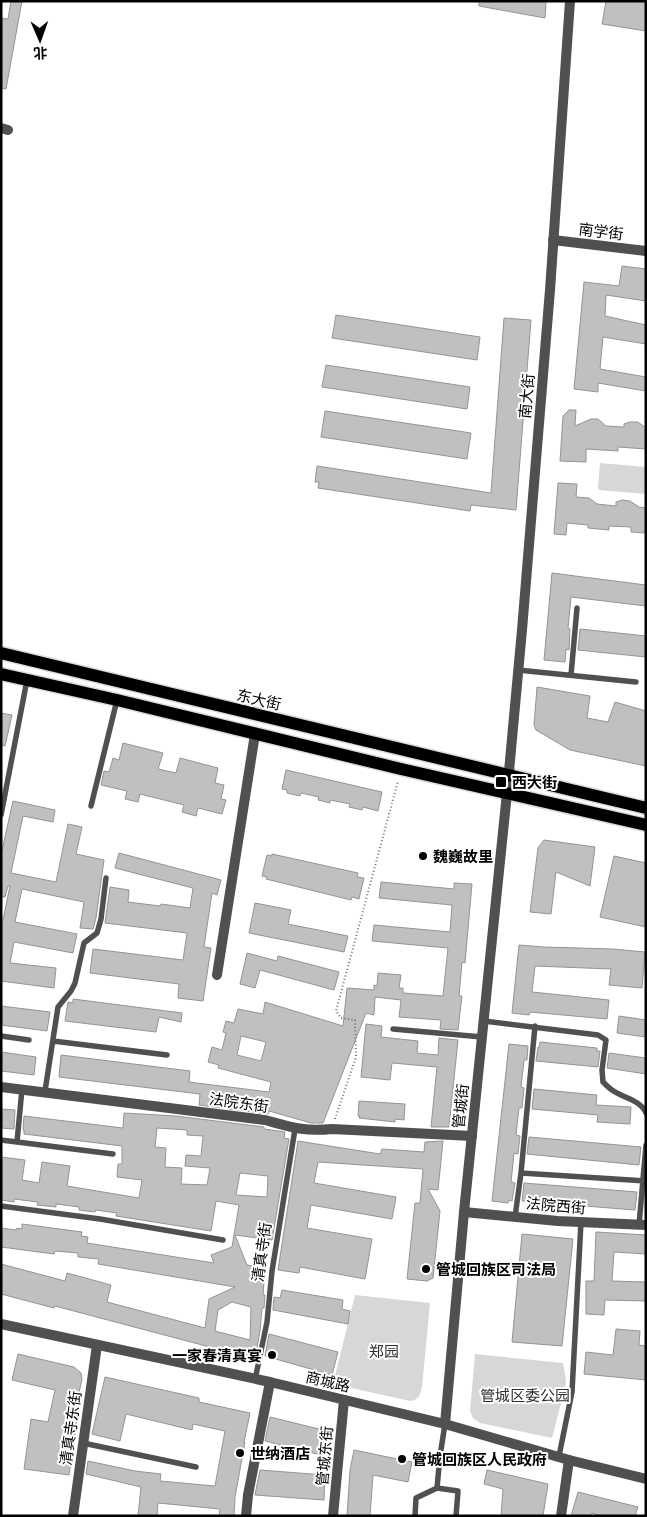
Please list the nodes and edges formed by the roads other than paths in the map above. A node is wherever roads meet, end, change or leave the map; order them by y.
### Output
1 (570, 1) edge
2 (554, 240) junction
3 (646, 251) edge
4 (577, 608) dead end
5 (1, 654) edge
6 (518, 670) junction
7 (1, 674) edge
8 (571, 675) junction
9 (27, 680) junction
10 (636, 682) dead end
11 (116, 700) junction
12 (255, 734) junction
13 (508, 775) junction
14 (507, 793) junction
15 (91, 806) dead end
16 (646, 808) edge
17 (1, 815) edge
18 (646, 825) edge
19 (106, 878) dead end
20 (216, 975) dead end
21 (484, 1021) junction
22 (535, 1026) junction
23 (393, 1029) dead end
24 (1, 1036) edge
25 (482, 1037) junction
26 (29, 1040) dead end
27 (53, 1041) junction
28 (167, 1056) dead end
29 (1, 1087) edge
30 (22, 1089) junction
31 (44, 1091) junction
32 (646, 1113) edge
33 (295, 1129) junction
34 (472, 1136) junction
35 (1, 1140) edge
36 (17, 1142) junction
37 (646, 1145) edge
38 (113, 1154) dead end
39 (521, 1173) junction
40 (644, 1181) edge
41 (1, 1206) edge
42 (464, 1212) junction
43 (515, 1216) junction
44 (581, 1222) junction
45 (642, 1225) edge
46 (223, 1240) dead end
47 (1, 1324) edge
48 (97, 1345) junction
49 (255, 1380) junction
50 (270, 1382) junction
51 (344, 1400) junction
52 (445, 1424) junction
53 (83, 1443) junction
54 (558, 1456) junction
55 (569, 1460) junction
56 (196, 1467) dead end
57 (646, 1479) edge
58 (437, 1488) junction
59 (73, 1516) edge
60 (246, 1516) edge
61 (333, 1516) edge
62 (414, 1516) edge
63 (456, 1516) edge
64 (561, 1516) edge

1 - 2 street, 南大街
2 - 3 street, 南学街
2 - 6 street, 南大街
4 - 8 lane
5 - 13 main road, 东大街
6 - 8 lane
6 - 13 street, 南大街
7 - 9 main road
8 - 10 lane
9 - 11 main road
9 - 17 lane
11 - 12 main road
11 - 15 lane
12 - 14 main road
12 - 20 street
13 - 14 street, 南大街
13 - 16 main road
14 - 18 main road
14 - 21 street, 管城街
19 - 27 lane
21 - 22 lane
21 - 25 street, 管城街
22 - 32 lane
22 - 39 lane
23 - 25 lane
24 - 26 lane
25 - 34 street, 管城街
27 - 28 lane
27 - 31 lane
29 - 30 street, 法院东街
30 - 31 street, 法院东街
30 - 36 lane
31 - 33 street, 法院东街
33 - 34 street, 法院东街
33 - 49 lane, 清真寺街
34 - 42 street, 管城街
35 - 36 lane
36 - 38 lane
37 - 40 lane
39 - 40 lane
39 - 43 lane
40 - 45 lane
41 - 46 lane
42 - 43 street, 法院西街
42 - 52 street, 管城街
43 - 44 street, 法院西街
44 - 45 street, 法院西街
44 - 54 lane
47 - 48 street, 商城路
48 - 49 street, 商城路
48 - 53 street, 清真寺东街
49 - 50 street, 商城路
50 - 51 street, 商城路
50 - 60 street
51 - 52 street, 商城路
51 - 61 street, 管城东街
52 - 54 street, 商城路
52 - 58 lane
53 - 56 lane
53 - 59 street, 清真寺东街
54 - 55 street, 商城路
55 - 57 street, 商城路
55 - 64 street
58 - 62 lane
58 - 63 lane

